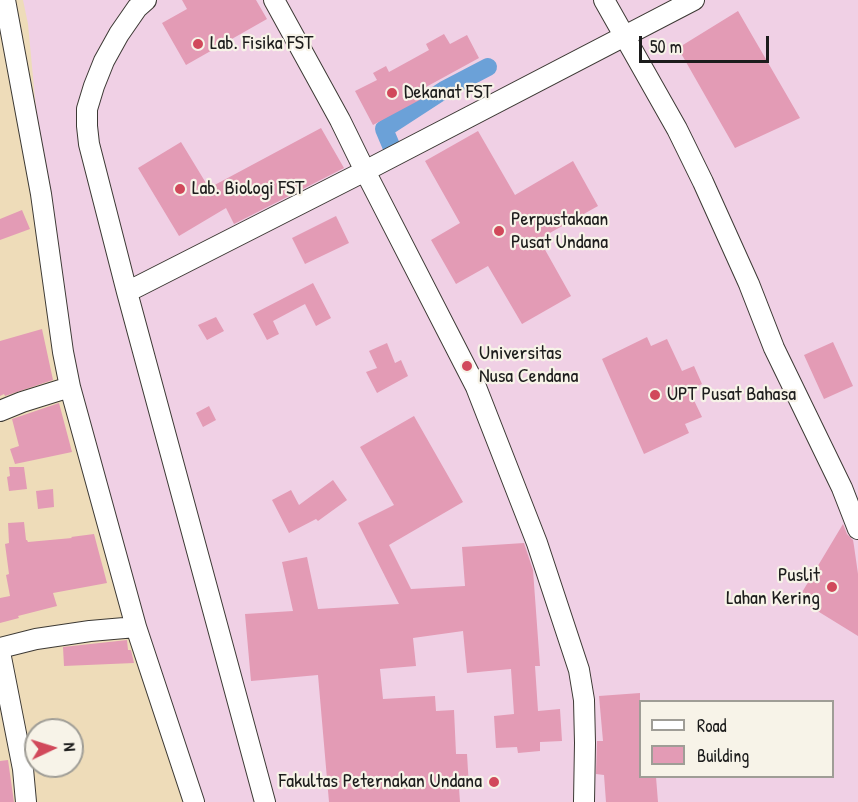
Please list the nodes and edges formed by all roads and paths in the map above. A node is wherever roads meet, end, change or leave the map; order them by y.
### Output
1 (5, 0) edge
2 (146, 0) edge
3 (274, 0) edge
4 (604, 0) edge
5 (694, 0) edge
6 (624, 36) junction
7 (365, 171) junction
8 (127, 292) junction
9 (70, 387) junction
10 (0, 411) edge
11 (858, 529) edge
12 (136, 627) junction
13 (0, 650) edge
14 (26, 802) edge
15 (194, 802) edge
16 (265, 802) edge
17 (584, 802) edge

1 - 9 street
2 - 8 street
3 - 7 street
4 - 6 street
5 - 6 street
6 - 7 street
6 - 11 street
7 - 8 street
7 - 17 street
8 - 16 street
9 - 10 street
9 - 12 street
12 - 13 street
12 - 15 street
13 - 14 street

